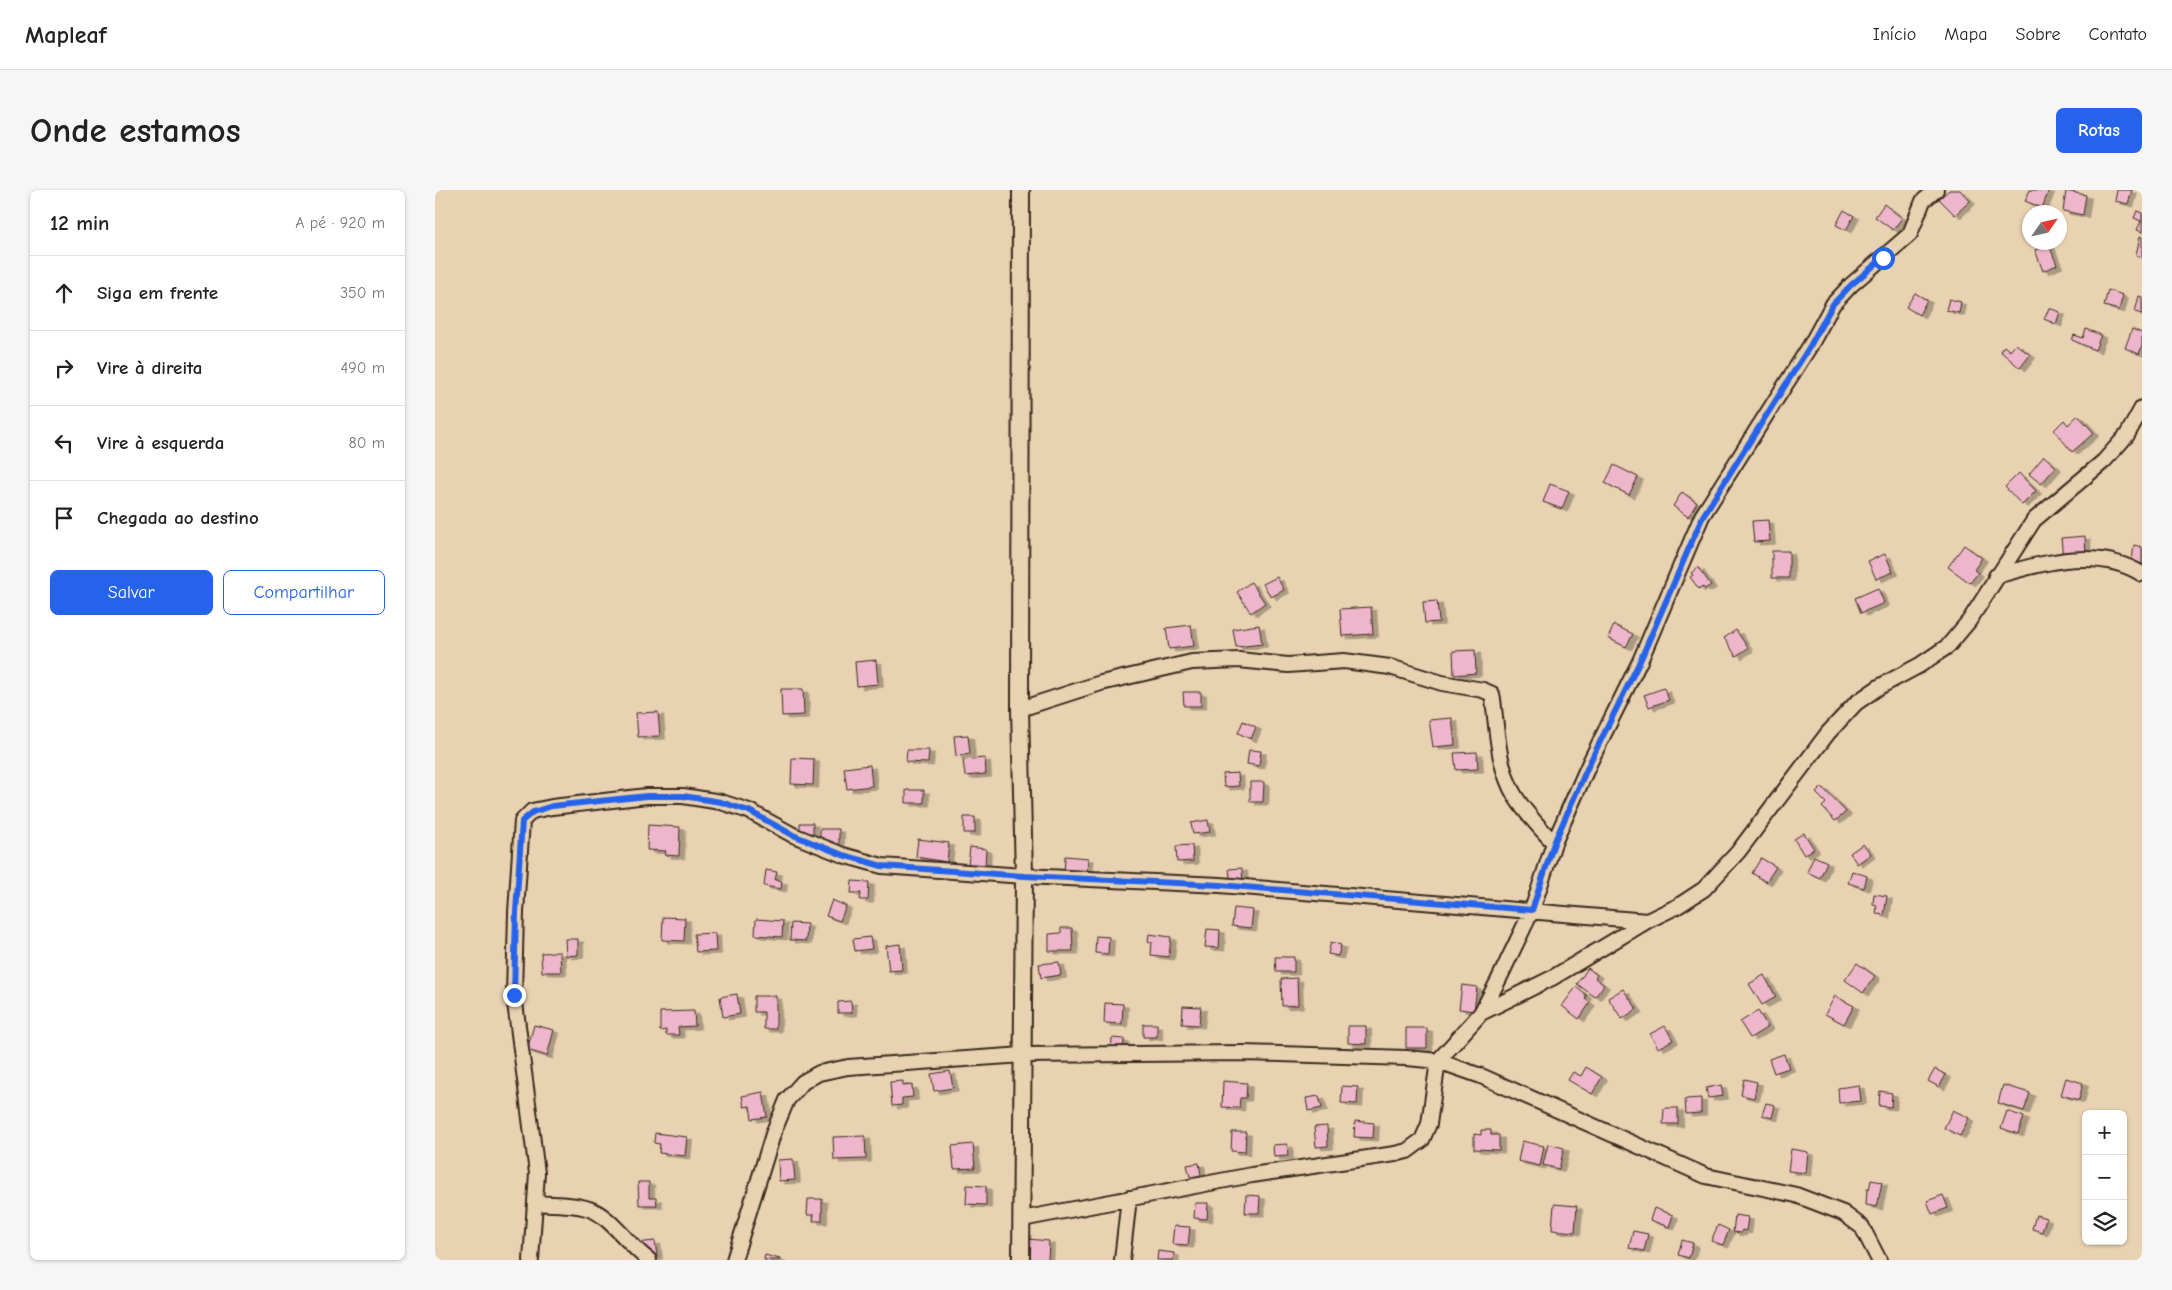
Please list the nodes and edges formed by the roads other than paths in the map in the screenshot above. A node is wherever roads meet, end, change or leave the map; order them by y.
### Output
1 (1021, 190) edge
2 (1935, 190) edge
3 (2142, 408) edge
4 (2142, 574) edge
5 (1996, 576) junction
6 (1020, 709) junction
7 (1554, 843) junction
8 (1024, 876) junction
9 (1532, 910) junction
10 (1647, 921) junction
11 (1481, 1013) junction
12 (1024, 1055) junction
13 (1438, 1061) junction
14 (1129, 1198) junction
15 (535, 1203) junction
16 (1022, 1219) junction
17 (531, 1260) edge
18 (649, 1260) edge
19 (734, 1260) edge
20 (1021, 1260) edge
21 (1122, 1260) edge
22 (1879, 1260) edge

1 - 6 street
2 - 7 street
3 - 5 street
4 - 5 street
5 - 10 street
6 - 7 street
6 - 8 street
7 - 9 street
8 - 9 street
8 - 12 street
8 - 15 street
9 - 10 street
9 - 11 street
10 - 11 street
11 - 13 street
12 - 13 street
12 - 16 street
12 - 19 street
13 - 14 street
13 - 22 street
14 - 16 street
14 - 21 street
15 - 17 street
15 - 18 street
16 - 20 street

